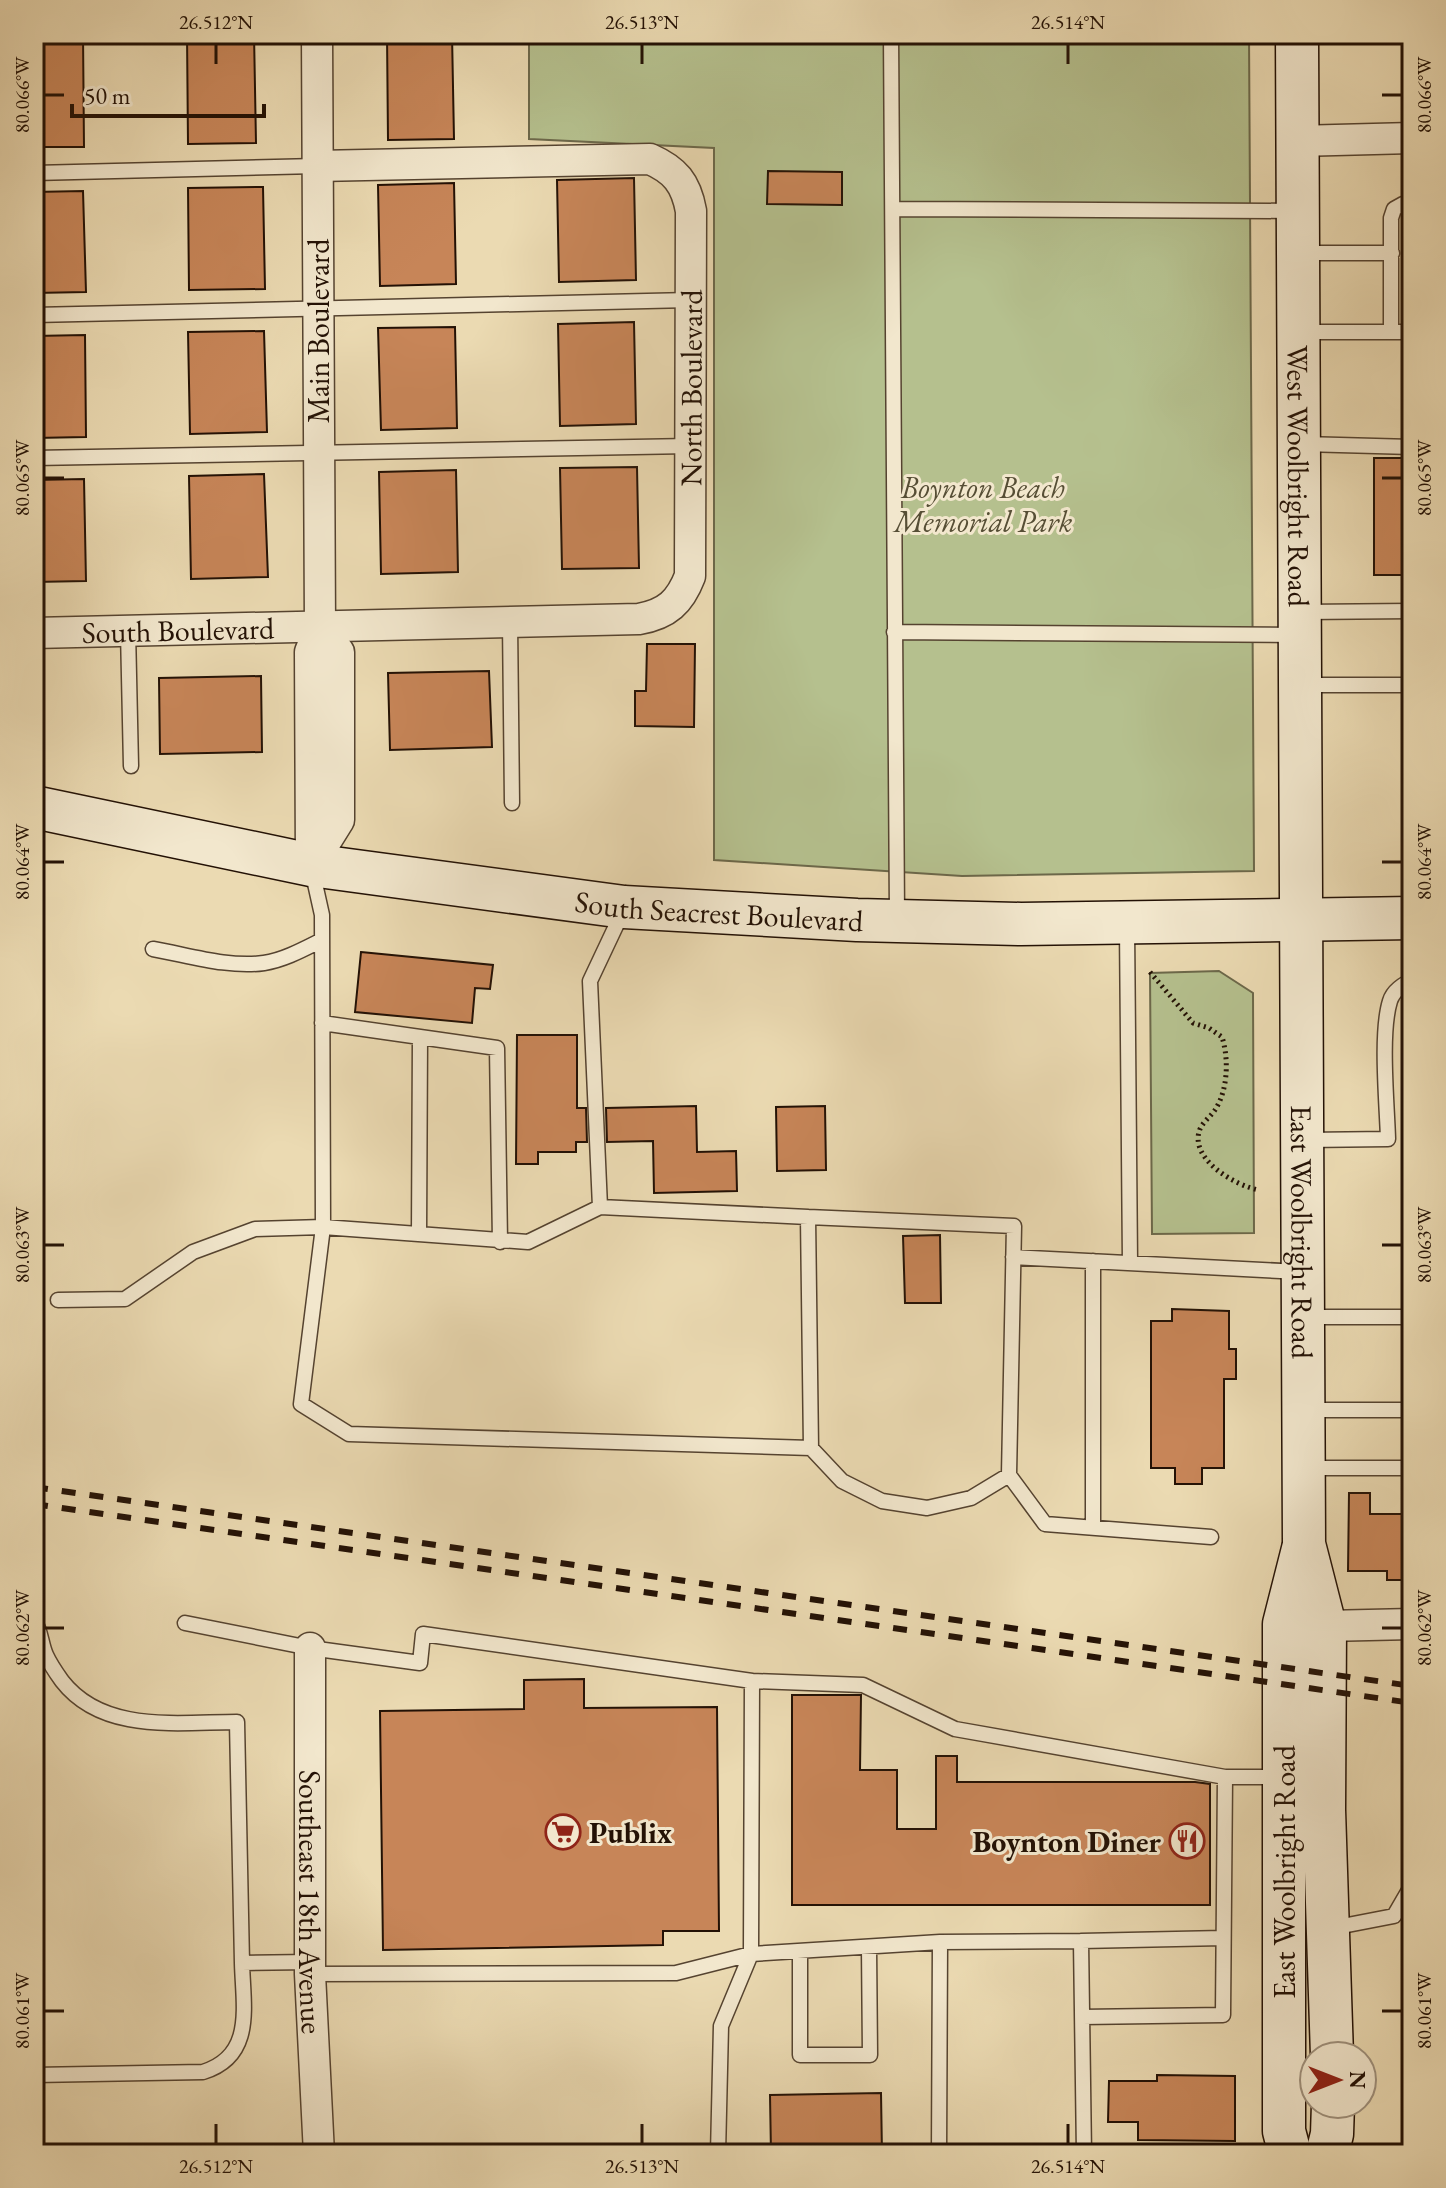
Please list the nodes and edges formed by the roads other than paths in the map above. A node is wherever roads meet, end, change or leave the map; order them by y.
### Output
1 (317, 34) edge
2 (891, 34) edge
3 (1297, 34) edge
4 (1412, 138) edge
5 (1297, 141) junction
6 (317, 166) junction
7 (34, 173) edge
8 (1412, 204) edge
9 (893, 209) junction
10 (1298, 211) junction
11 (1298, 253) junction
12 (1392, 253) junction
13 (690, 300) junction
14 (318, 308) junction
15 (34, 315) edge
16 (1298, 332) junction
17 (1391, 332) junction
18 (1412, 332) edge
19 (1299, 444) junction
20 (690, 446) junction
21 (1412, 447) edge
22 (319, 454) junction
23 (34, 458) edge
24 (1412, 611) edge
25 (510, 622) junction
26 (1298, 623) junction
27 (320, 627) junction
28 (128, 631) junction
29 (894, 632) junction
30 (34, 633) edge
31 (1299, 685) junction
32 (1412, 685) edge
33 (131, 766) dead end
34 (512, 803) dead end
35 (34, 807) edge
36 (311, 865) junction
37 (624, 907) junction
38 (1412, 918) edge
39 (1300, 919) junction
40 (897, 921) junction
41 (1127, 922) junction
42 (322, 940) junction
43 (153, 949) dead end
44 (1412, 981) edge
45 (322, 1023) junction
46 (420, 1037) junction
47 (1301, 1140) junction
48 (600, 1207) junction
49 (808, 1217) junction
50 (323, 1227) junction
51 (419, 1234) junction
52 (500, 1242) junction
53 (1013, 1257) junction
54 (1093, 1261) junction
55 (1130, 1263) junction
56 (1302, 1272) junction
57 (58, 1300) dead end
58 (1301, 1317) junction
59 (1412, 1317) edge
60 (1302, 1410) junction
61 (1412, 1410) edge
62 (811, 1448) junction
63 (1303, 1468) junction
64 (1412, 1468) edge
65 (1009, 1475) junction
66 (1093, 1528) junction
67 (1211, 1537) dead end
68 (1304, 1544) junction
69 (34, 1620) edge
70 (185, 1623) dead end
71 (1412, 1624) edge
72 (1325, 1626) junction
73 (310, 1648) junction
74 (40, 1658) edge
75 (752, 1681) junction
76 (1225, 1777) junction
77 (1284, 1777) junction
78 (1412, 1885) edge
79 (1327, 1929) junction
80 (1223, 1938) junction
81 (1081, 1941) junction
82 (940, 1942) junction
83 (869, 1947) junction
84 (800, 1951) junction
85 (751, 1954) junction
86 (242, 1963) junction
87 (310, 1968) junction
88 (1082, 2017) junction
89 (1331, 2040) edge
90 (34, 2075) edge
91 (1332, 2120) edge
92 (319, 2154) edge
93 (718, 2154) edge
94 (939, 2154) edge
95 (1084, 2154) edge
96 (1290, 2154) edge
97 (1327, 2154) edge

1 - 6 street, Main Boulevard
2 - 9 lane
3 - 5 main road, West Woolbright Road
4 - 5 street
5 - 10 main road, West Woolbright Road
6 - 7 lane
6 - 13 street, North Boulevard
6 - 14 street, Main Boulevard
8 - 12 lane
9 - 10 lane
9 - 29 lane
10 - 11 main road, West Woolbright Road
11 - 12 lane
11 - 16 main road, West Woolbright Road
12 - 17 lane
13 - 14 lane
13 - 20 street, North Boulevard
14 - 15 lane
14 - 22 street, Main Boulevard
16 - 17 lane
16 - 19 main road, West Woolbright Road
17 - 18 lane
19 - 21 lane
19 - 26 main road, West Woolbright Road
20 - 22 lane
20 - 25 street, North Boulevard
22 - 23 lane
22 - 27 street, Main Boulevard
24 - 26 lane
25 - 27 street, North Boulevard
25 - 34 lane
26 - 29 lane
26 - 31 main road, West Woolbright Road
27 - 28 street, South Boulevard
27 - 36 street, Main Boulevard
28 - 30 street, South Boulevard
28 - 33 lane
29 - 40 lane
31 - 32 lane
31 - 39 main road, West Woolbright Road
35 - 36 main road, South Seacrest Boulevard
36 - 37 main road, South Seacrest Boulevard
36 - 42 lane
37 - 40 main road, South Seacrest Boulevard
37 - 48 lane
38 - 39 main road, South Seacrest Boulevard
39 - 41 main road, South Seacrest Boulevard
39 - 47 main road, East Woolbright Road
40 - 41 main road, South Seacrest Boulevard
41 - 55 lane
42 - 43 lane
42 - 45 lane
44 - 47 lane
45 - 46 lane
45 - 50 lane
46 - 51 lane
46 - 52 lane
47 - 56 main road, East Woolbright Road
48 - 49 lane
48 - 52 lane
49 - 53 lane
49 - 62 lane
50 - 51 lane
50 - 57 lane
50 - 62 lane
51 - 52 lane
53 - 54 lane
53 - 65 lane
54 - 55 lane
54 - 66 lane
55 - 56 lane
56 - 58 main road, East Woolbright Road
58 - 59 lane
58 - 60 main road, East Woolbright Road
60 - 61 lane
60 - 63 main road, East Woolbright Road
62 - 65 lane
63 - 64 lane
63 - 68 main road, East Woolbright Road
65 - 66 lane
66 - 67 lane
68 - 72 main road, East Woolbright Road
68 - 77 main road, East Woolbright Road
69 - 74 lane
70 - 73 lane
71 - 72 street
72 - 79 main road, East Woolbright Road
73 - 75 lane
73 - 87 street, Southeast 18th Avenue
74 - 86 lane
75 - 76 lane
75 - 85 lane
76 - 77 lane
76 - 80 lane
77 - 96 main road, East Woolbright Road
78 - 79 lane
79 - 89 main road, East Woolbright Road
80 - 81 lane
80 - 88 lane
81 - 82 lane
81 - 88 lane
82 - 83 lane
82 - 94 lane
83 - 84 lane
83 - 84 lane
84 - 85 lane
85 - 87 lane
85 - 93 lane
86 - 87 lane
86 - 90 lane
87 - 92 street, Southeast 18th Avenue
88 - 95 lane
91 - 97 main road

